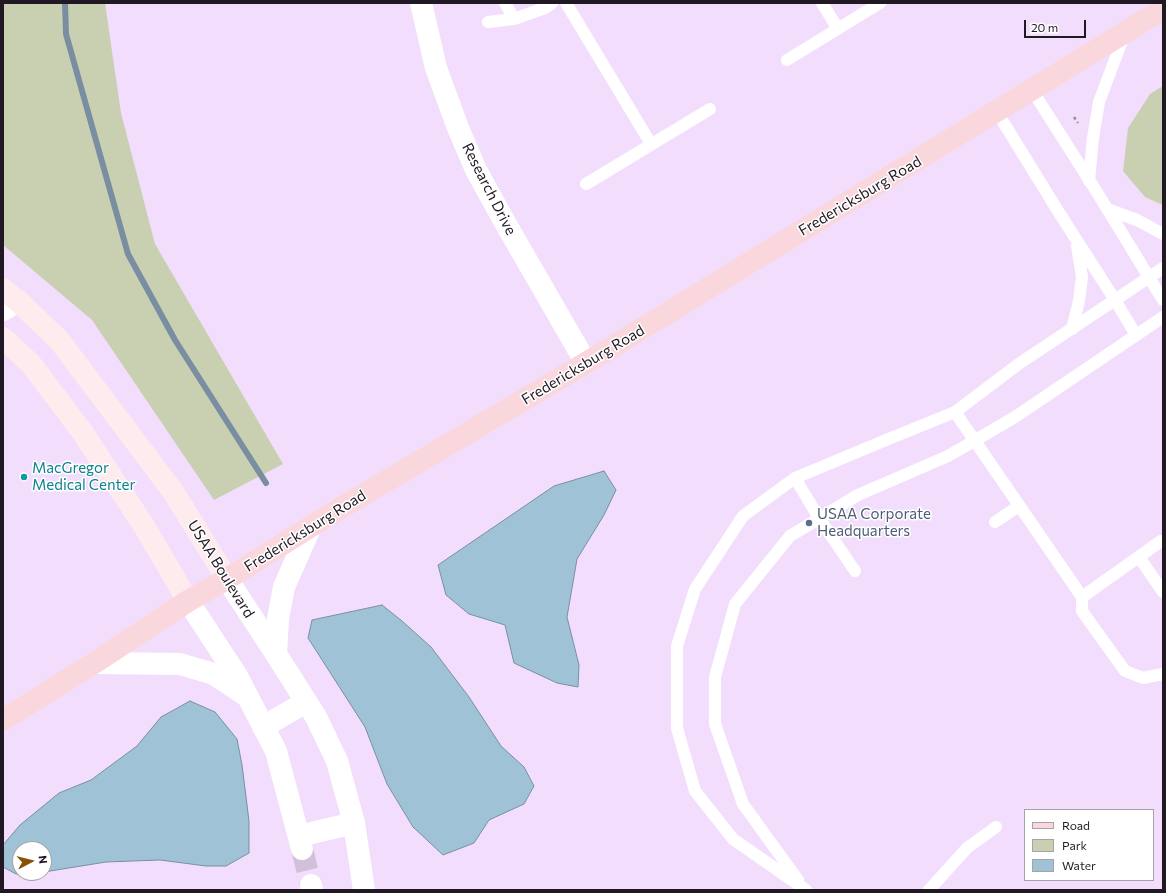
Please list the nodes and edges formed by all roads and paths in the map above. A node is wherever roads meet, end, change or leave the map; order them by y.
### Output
1 (421, 3) edge
2 (505, 3) edge
3 (552, 3) edge
4 (566, 3) edge
5 (822, 3) edge
6 (880, 3) edge
7 (1163, 9) edge
8 (514, 19) junction
9 (488, 22) dead end
10 (838, 29) junction
11 (1126, 32) junction
12 (787, 60) dead end
13 (1032, 90) junction
14 (710, 109) dead end
15 (997, 112) junction
16 (1074, 117) dead end
17 (1079, 124) dead end
18 (651, 144) junction
19 (1089, 181) junction
20 (586, 184) dead end
21 (1107, 209) junction
22 (1163, 234) edge
23 (1077, 241) junction
24 (1163, 268) edge
25 (1149, 277) junction
26 (8, 300) edge
27 (1115, 300) junction
28 (1163, 300) edge
29 (1163, 317) edge
30 (1072, 329) junction
31 (1136, 335) junction
32 (3, 338) edge
33 (586, 364) junction
34 (955, 412) junction
35 (974, 441) junction
36 (795, 478) junction
37 (1019, 506) junction
38 (819, 518) junction
39 (995, 522) dead end
40 (310, 528) junction
41 (1161, 541) dead end
42 (1139, 557) junction
43 (855, 571) dead end
44 (227, 579) junction
45 (1163, 592) edge
46 (1082, 597) junction
47 (188, 601) junction
48 (276, 654) junction
49 (94, 663) junction
50 (1163, 674) edge
51 (248, 697) junction
52 (306, 702) junction
53 (3, 720) edge
54 (263, 727) junction
55 (354, 823) junction
56 (996, 827) dead end
57 (805, 889) edge
58 (364, 890) edge
59 (929, 890) edge

1 - 33 street, Research Drive
2 - 8 lane
3 - 8 lane
4 - 18 lane
5 - 10 lane
6 - 10 lane
7 - 11 main road, Fredericksburg Road
8 - 9 lane
10 - 12 lane
11 - 13 main road, Fredericksburg Road
11 - 19 lane
13 - 15 main road, Fredericksburg Road
13 - 19 lane
14 - 18 lane
15 - 23 lane
15 - 33 main road, Fredericksburg Road
16 - 17 path
18 - 20 lane
19 - 21 lane
21 - 22 lane
21 - 25 lane
23 - 27 lane
23 - 30 lane
24 - 25 lane
25 - 27 lane
25 - 28 lane
26 - 44 street, USAA Boulevard
27 - 30 lane
27 - 31 lane
29 - 31 lane
30 - 34 lane
31 - 35 lane
32 - 47 street
33 - 40 main road, Fredericksburg Road
34 - 35 lane
34 - 36 lane
35 - 37 lane
35 - 38 lane
36 - 38 lane
36 - 57 lane
37 - 39 lane
37 - 46 lane
38 - 43 lane
38 - 57 lane
40 - 44 main road, Fredericksburg Road
40 - 48 street
41 - 42 lane
42 - 45 lane
42 - 46 lane
44 - 47 main road, Fredericksburg Road
44 - 48 street, USAA Boulevard
46 - 50 lane
47 - 49 main road, Fredericksburg Road
47 - 51 street
48 - 52 street, USAA Boulevard
49 - 51 street
49 - 53 main road, Fredericksburg Road
51 - 54 street
52 - 54 street
52 - 55 street, USAA Boulevard
54 - 55 street
55 - 58 street, USAA Boulevard
56 - 59 lane

